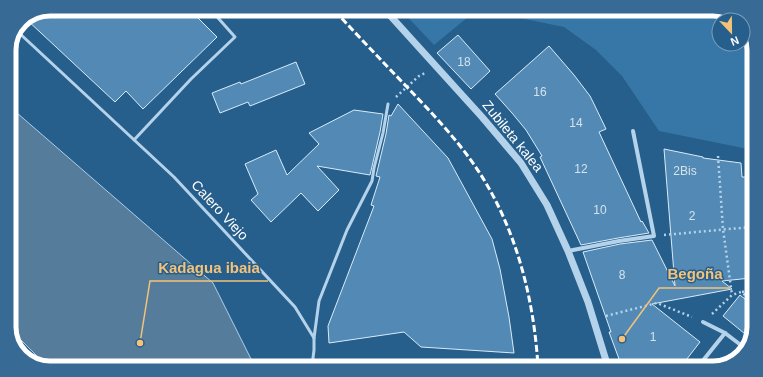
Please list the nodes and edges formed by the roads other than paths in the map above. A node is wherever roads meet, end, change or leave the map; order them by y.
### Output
1 (216, 16) edge
2 (391, 16) edge
3 (20, 34) edge
4 (388, 104) road end
5 (633, 131) dead end
6 (134, 140) junction
7 (568, 251) junction
8 (703, 322) road end
9 (725, 333) junction
10 (314, 338) junction
11 (741, 345) edge
12 (313, 361) edge
13 (606, 361) edge
14 (703, 361) edge

1 - 6 lane
2 - 7 street, Zubileta kalea
3 - 6 lane, Calero Viejo
4 - 10 lane
5 - 7 street
6 - 10 lane, Calero Viejo
7 - 13 street, Zubileta kalea
8 - 9 street
9 - 11 street
9 - 14 street
10 - 12 lane

